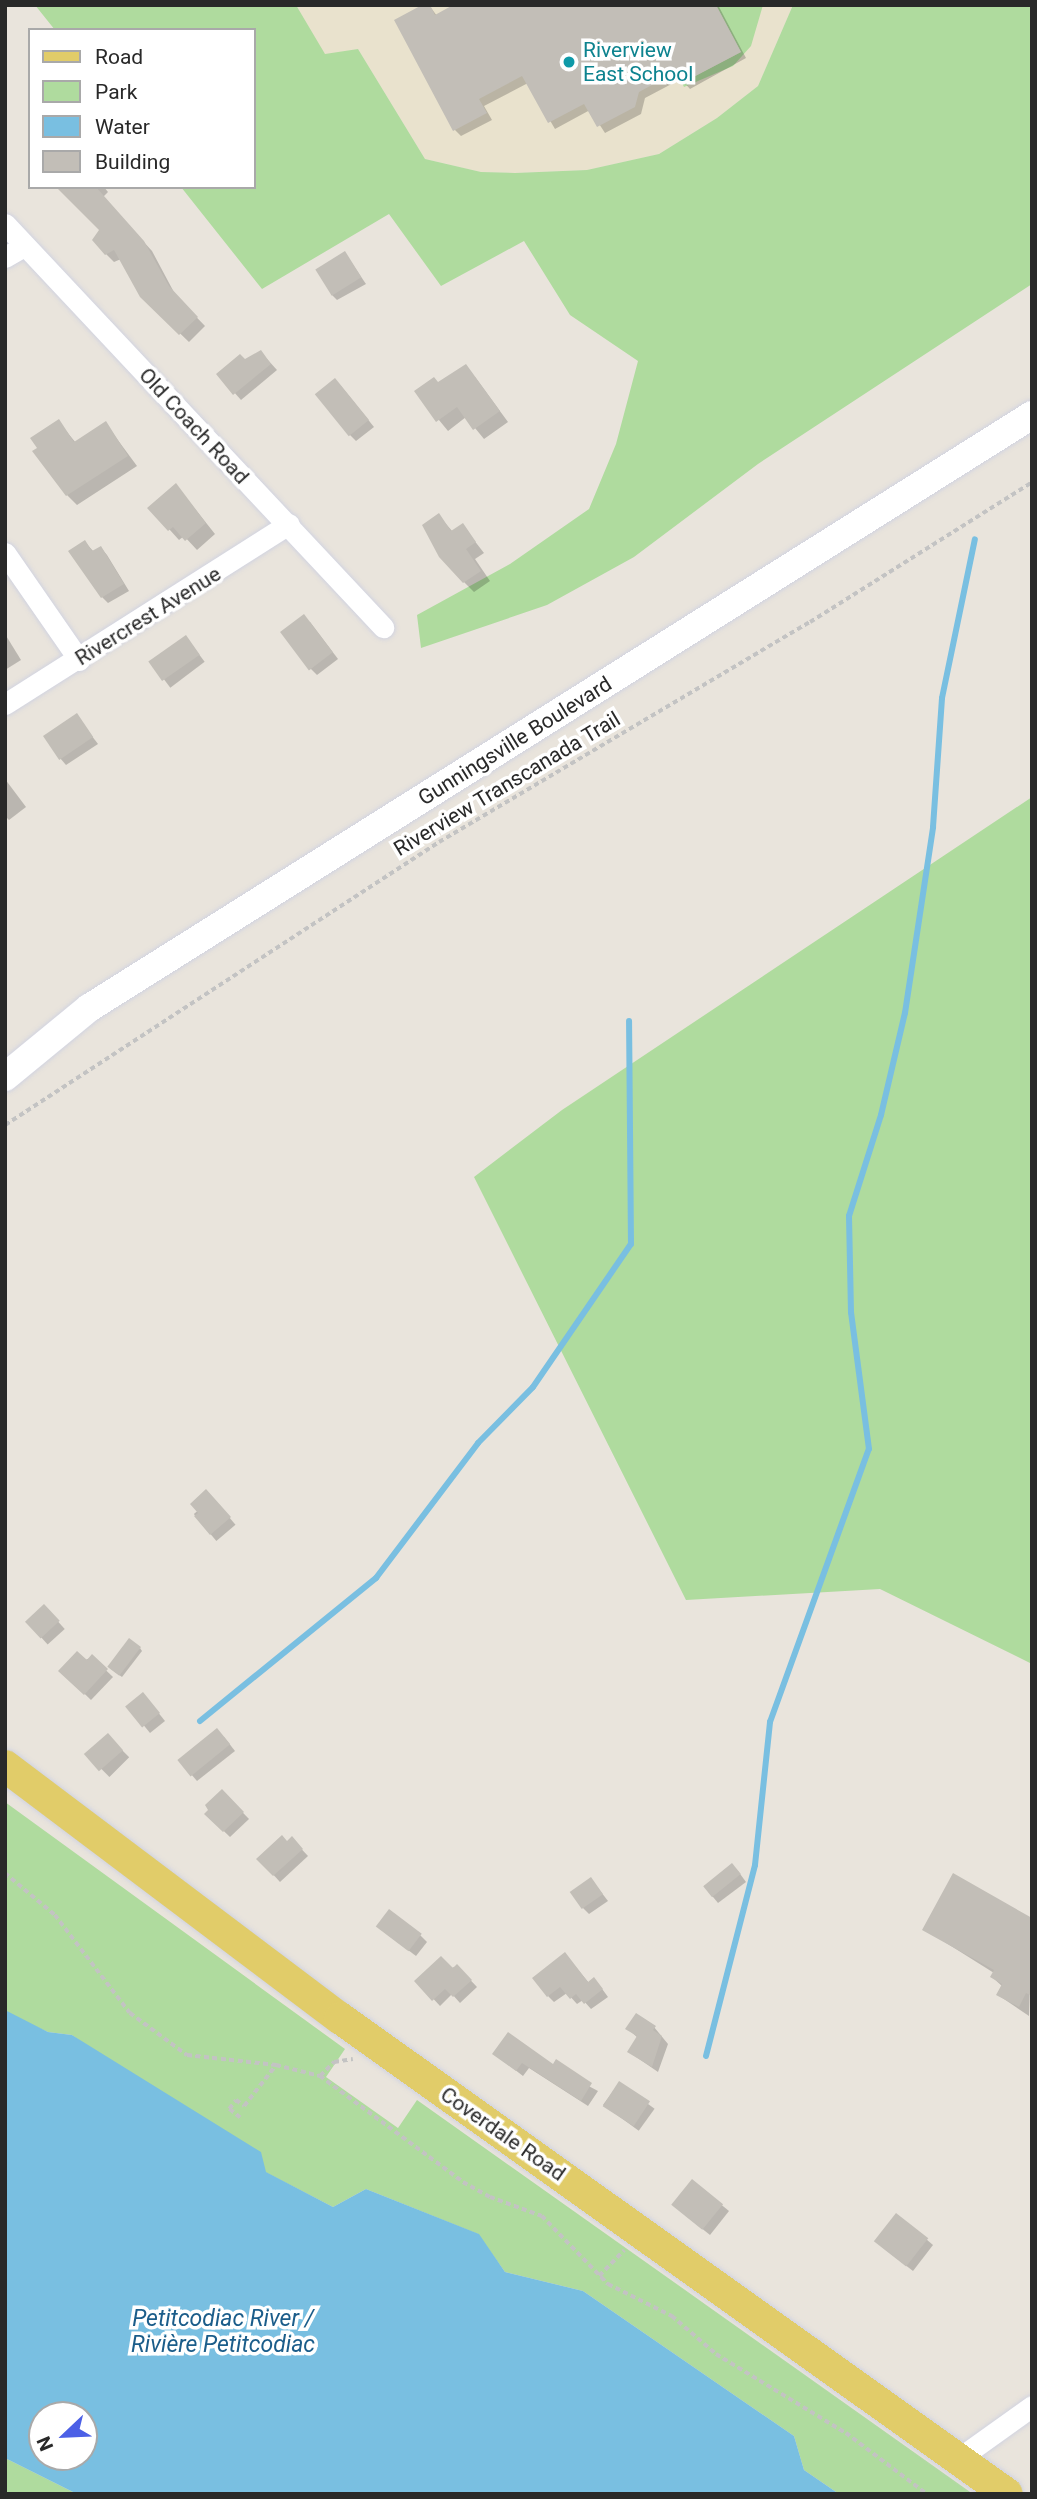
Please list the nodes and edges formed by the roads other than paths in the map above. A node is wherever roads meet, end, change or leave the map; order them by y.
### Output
1 (5, 224) edge
2 (24, 246) junction
3 (5, 257) edge
4 (1032, 415) edge
5 (289, 524) junction
6 (5, 553) edge
7 (383, 627) dead end
8 (79, 660) junction
9 (5, 704) edge
10 (5, 1077) edge
11 (5, 1766) edge
12 (1032, 2406) edge
13 (958, 2459) junction
14 (1007, 2494) edge

1 - 2 street, Old Coach Road
2 - 3 street
2 - 5 street, Old Coach Road
4 - 10 main road, Gunningsville Boulevard
5 - 7 street, Old Coach Road
5 - 8 street, Rivercrest Avenue
6 - 8 street
8 - 9 street, Rivercrest Avenue
11 - 13 main road, Coverdale Road
12 - 13 street
13 - 14 main road, Coverdale Road

